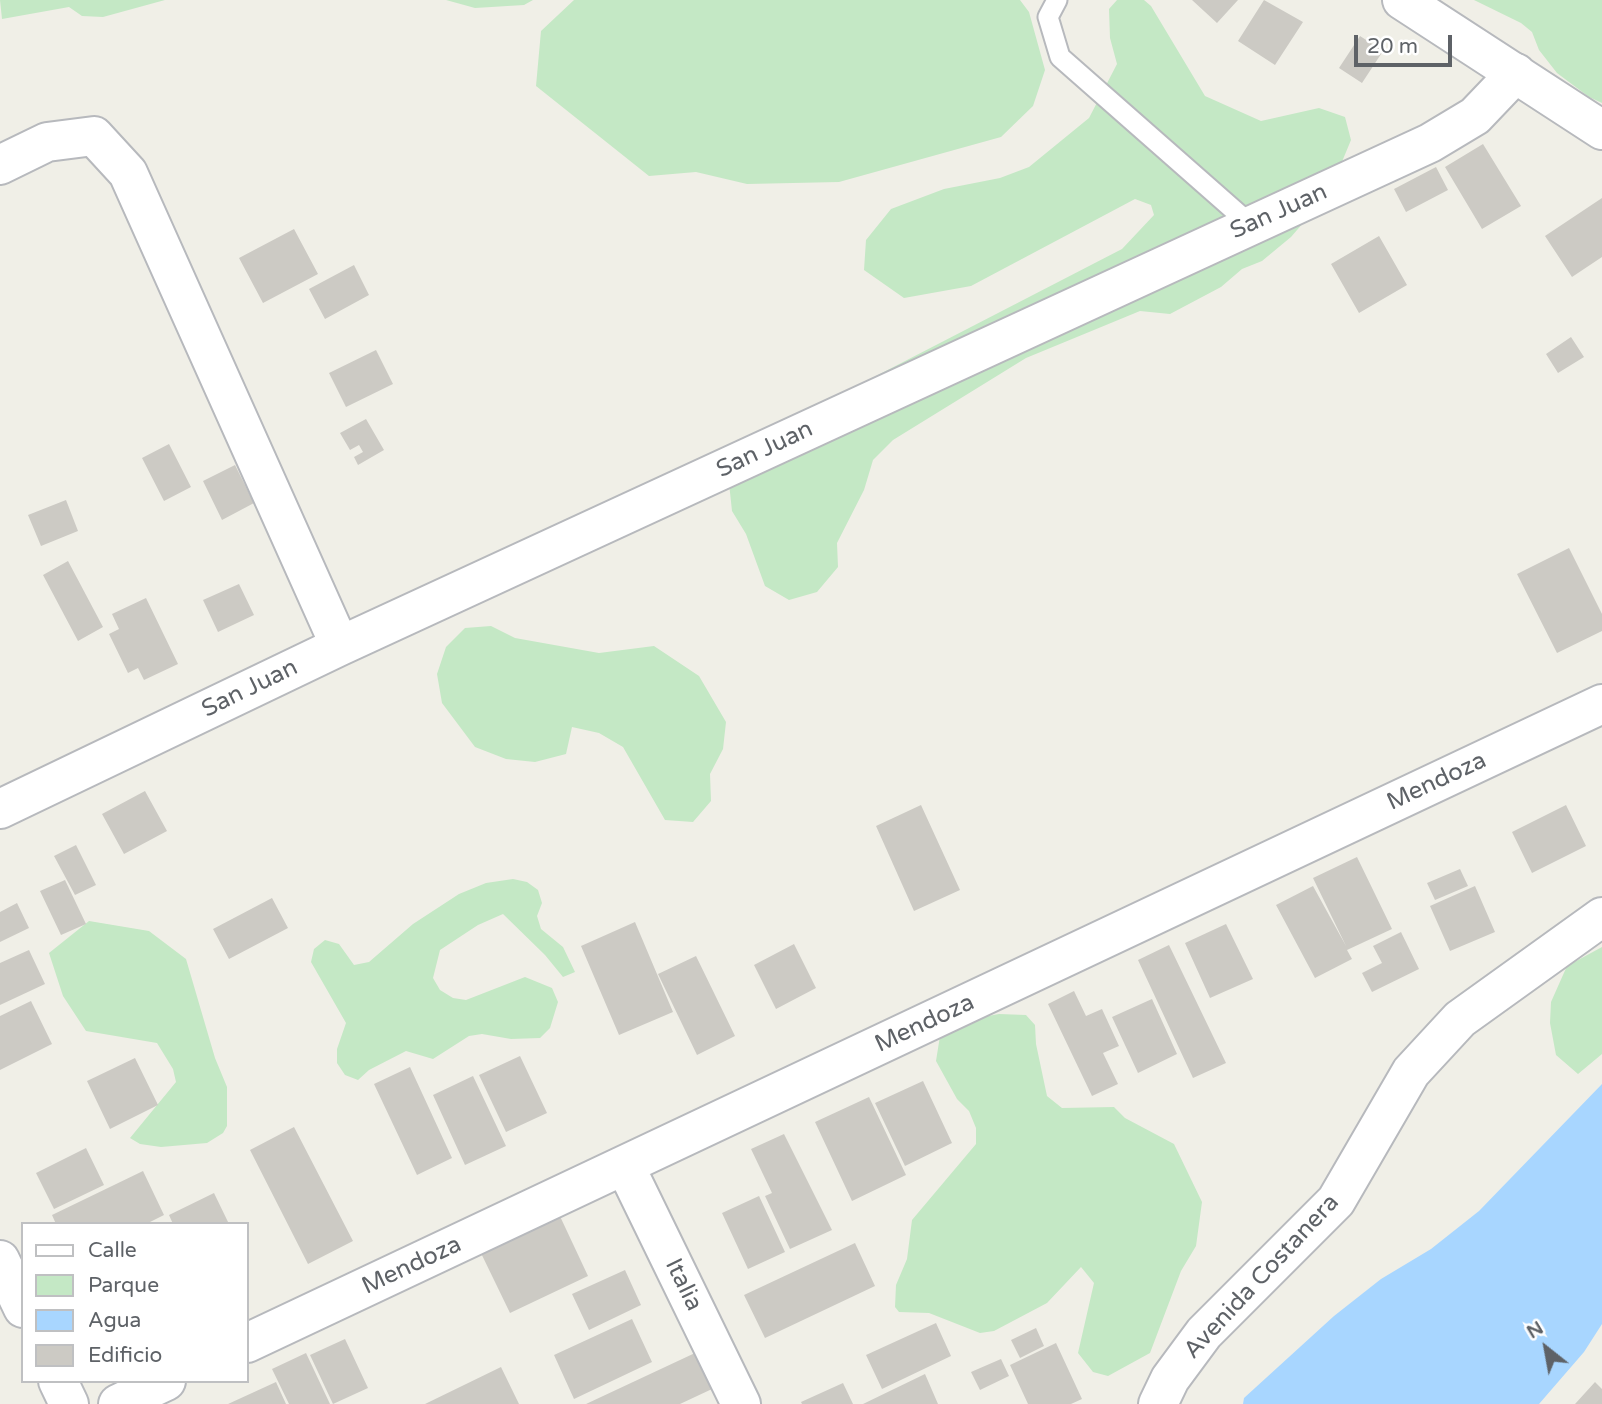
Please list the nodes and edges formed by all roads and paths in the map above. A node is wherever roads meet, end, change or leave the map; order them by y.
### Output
1 (1057, 0) edge
2 (1402, 0) edge
3 (1516, 73) junction
4 (1602, 130) edge
5 (0, 165) edge
6 (1251, 225) junction
7 (340, 646) junction
8 (1602, 704) edge
9 (0, 809) edge
10 (1602, 917) edge
11 (625, 1166) junction
12 (0, 1260) edge
13 (21, 1304) edge
14 (248, 1343) edge
15 (59, 1383) edge
16 (162, 1383) edge
17 (69, 1404) edge
18 (118, 1404) edge
19 (741, 1404) edge
20 (1158, 1404) edge

1 - 6 lane
2 - 3 street
3 - 4 street
3 - 6 street, San Juan
5 - 7 street
6 - 7 street, San Juan
7 - 9 street, San Juan
8 - 11 street, Mendoza
10 - 20 street, Avenida Costanera
11 - 14 street, Mendoza
11 - 19 street, Italia
12 - 13 street
15 - 17 street
16 - 18 street

